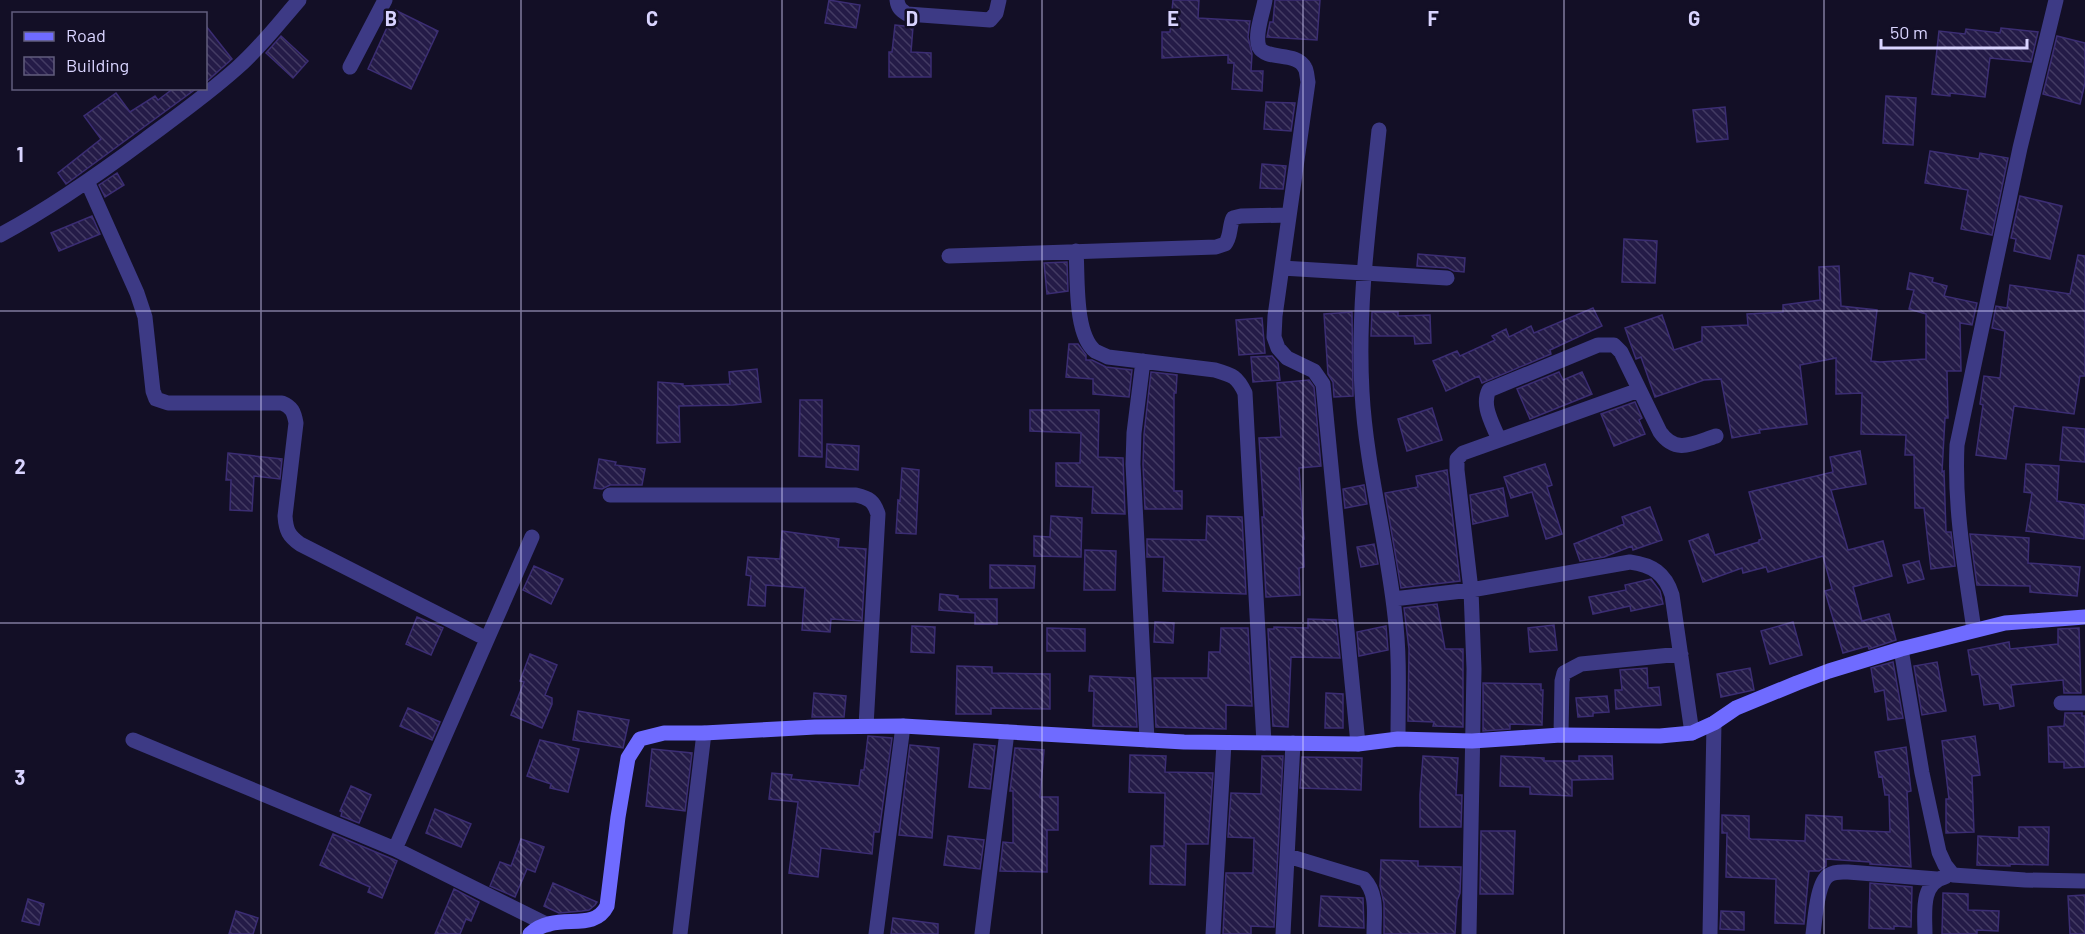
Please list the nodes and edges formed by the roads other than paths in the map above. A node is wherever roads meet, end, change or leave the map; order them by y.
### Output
1 (298, 0) edge
2 (385, 0) edge
3 (897, 0) edge
4 (999, 0) edge
5 (1265, 0) edge
6 (2056, 0) edge
7 (350, 67) dead end
8 (1379, 130) dead end
9 (87, 181) junction
10 (1289, 215) junction
11 (0, 235) edge
12 (1076, 251) junction
13 (949, 256) dead end
14 (1282, 268) junction
15 (1364, 273) junction
16 (1447, 278) dead end
17 (1143, 361) junction
18 (1639, 390) junction
19 (1716, 436) dead end
20 (1499, 440) junction
21 (610, 495) dead end
22 (532, 537) dead end
23 (1471, 590) junction
24 (1393, 599) junction
25 (2085, 617) edge
26 (1974, 630) junction
27 (487, 639) junction
28 (1901, 649) junction
29 (1681, 654) junction
30 (2085, 703) edge
31 (2061, 704) dead end
32 (1714, 723) junction
33 (866, 726) junction
34 (903, 726) junction
35 (1007, 732) junction
36 (704, 733) junction
37 (1692, 733) junction
38 (1561, 735) junction
39 (1398, 739) junction
40 (134, 740) dead end
41 (1147, 740) junction
42 (1472, 741) junction
43 (1224, 743) junction
44 (1264, 743) junction
45 (1293, 743) junction
46 (1358, 744) junction
47 (395, 849) junction
48 (1288, 856) junction
49 (1953, 875) junction
50 (1937, 879) junction
51 (2085, 881) edge
52 (548, 925) junction
53 (530, 934) edge
54 (681, 934) edge
55 (876, 934) edge
56 (982, 934) edge
57 (1213, 934) edge
58 (1284, 934) edge
59 (1374, 934) edge
60 (1468, 934) edge
61 (1710, 934) edge
62 (1813, 934) edge
63 (1925, 934) edge

1 - 9 street
2 - 7 street
3 - 4 street
5 - 10 street
6 - 26 street
8 - 15 street
9 - 11 street
9 - 27 street
10 - 12 street
10 - 14 street
12 - 13 street
12 - 17 street
14 - 15 street
14 - 46 street
15 - 16 street
15 - 24 street
17 - 41 street
17 - 44 street
18 - 19 street
18 - 20 street
18 - 20 street
20 - 23 street
21 - 33 street
22 - 27 street
23 - 24 street
23 - 29 street
23 - 42 street
24 - 39 street
25 - 26 street
26 - 28 street
27 - 47 street
28 - 32 street
28 - 49 street
29 - 37 street
29 - 38 street
30 - 31 street
32 - 37 street
32 - 61 street
33 - 34 street
33 - 36 street
34 - 35 street
34 - 55 street
35 - 41 street
35 - 56 street
36 - 52 street
36 - 54 street
37 - 38 street
38 - 42 street
39 - 42 street
39 - 46 street
40 - 47 street
41 - 43 street
42 - 60 street
43 - 44 street
43 - 57 street
44 - 45 street
45 - 46 street
45 - 48 street
47 - 52 street
48 - 58 street
48 - 59 street
49 - 50 street
49 - 51 street
50 - 62 street
50 - 63 street
52 - 53 street

